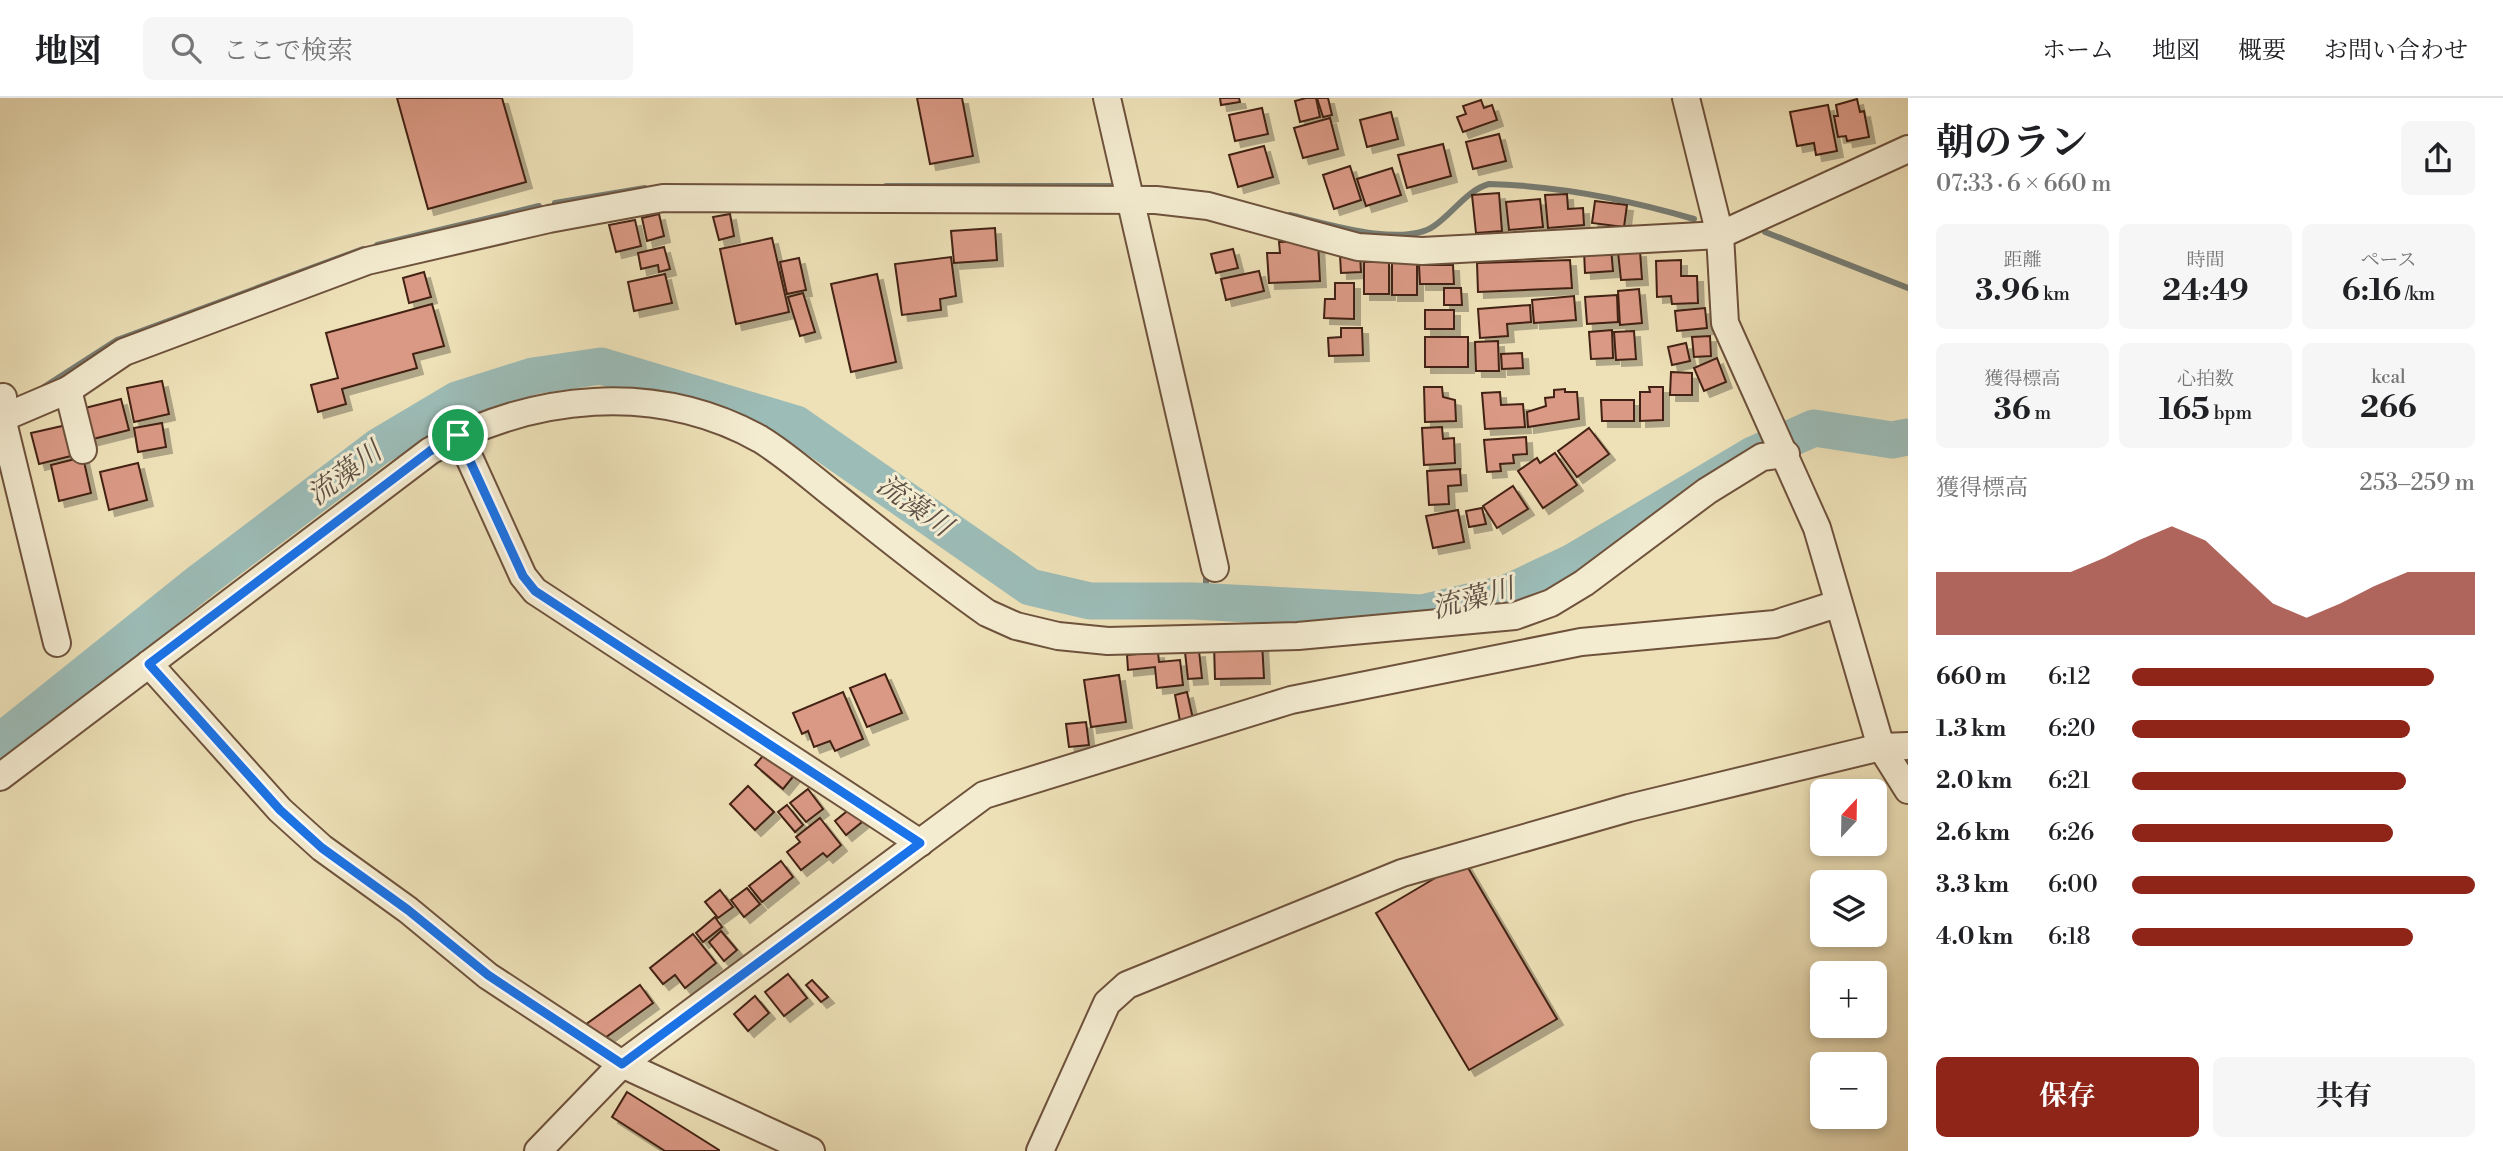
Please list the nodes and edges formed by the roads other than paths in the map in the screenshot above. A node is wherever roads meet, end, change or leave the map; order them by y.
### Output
1 (1107, 98) edge
2 (1686, 98) edge
3 (1908, 149) edge
4 (1127, 188) junction
5 (1720, 235) junction
6 (68, 390) junction
7 (2, 404) edge
8 (458, 435) junction
9 (83, 450) dead end
10 (1786, 453) junction
11 (1215, 568) dead end
12 (1837, 604) junction
13 (57, 642) dead end
14 (149, 664) junction
15 (1908, 746) edge
16 (1881, 747) junction
17 (0, 777) edge
18 (1908, 790) edge
19 (920, 843) junction
20 (622, 1064) junction
21 (538, 1151) edge
22 (811, 1151) edge
23 (1040, 1151) edge

1 - 4 street
2 - 5 street
3 - 5 street
4 - 5 street
4 - 6 street
4 - 11 street
5 - 10 street
6 - 7 street
6 - 9 street
7 - 13 street
8 - 10 street
8 - 14 street
8 - 19 street
10 - 12 street
12 - 16 street
12 - 19 street
14 - 17 street
14 - 20 street
15 - 16 street
16 - 18 street
16 - 23 street
19 - 20 street
20 - 21 street
20 - 22 street

